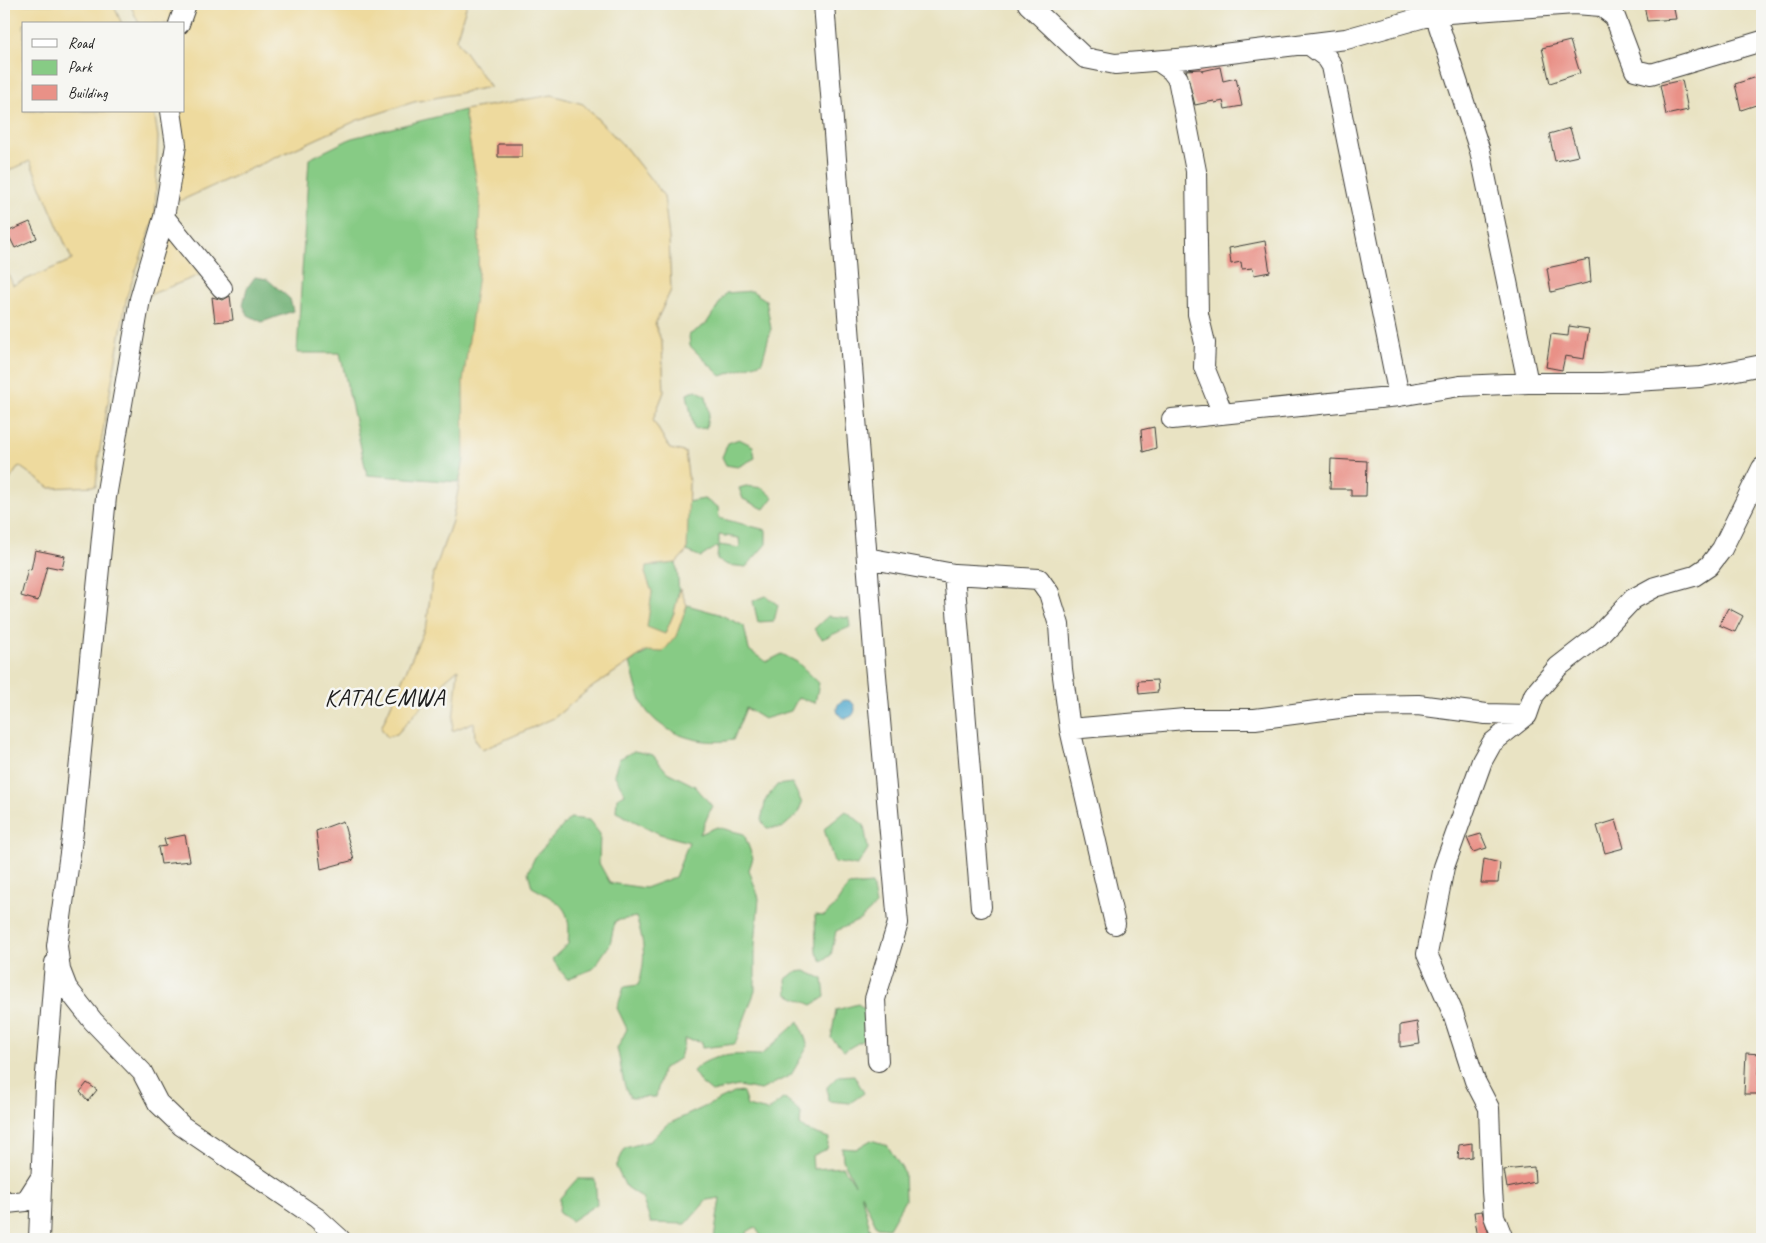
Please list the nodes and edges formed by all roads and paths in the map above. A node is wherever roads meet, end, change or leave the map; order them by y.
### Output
1 (186, 4) edge
2 (824, 4) edge
3 (1028, 4) edge
4 (1051, 4) edge
5 (1435, 14) junction
6 (180, 22) edge
7 (1060, 33) junction
8 (1346, 40) junction
9 (1762, 42) edge
10 (1308, 44) junction
11 (1190, 58) junction
12 (1158, 61) junction
13 (1332, 66) junction
14 (1178, 79) junction
15 (171, 112) edge
16 (164, 217) junction
17 (222, 288) dead end
18 (1762, 365) edge
19 (1528, 383) junction
20 (1399, 396) junction
21 (1223, 414) junction
22 (1172, 419) dead end
23 (1762, 468) edge
24 (868, 558) junction
25 (954, 574) junction
26 (1527, 715) junction
27 (1070, 730) junction
28 (981, 906) dead end
29 (1115, 924) dead end
30 (57, 946) junction
31 (878, 1061) dead end
32 (41, 1177) junction
33 (5, 1203) edge
34 (39, 1239) edge
35 (340, 1239) edge
36 (1503, 1239) edge

1 - 6 street
2 - 24 street
3 - 7 street
4 - 7 street
5 - 8 street
5 - 9 street
5 - 19 street
7 - 12 street
8 - 10 street
8 - 13 street
10 - 11 street
10 - 13 street
11 - 12 street
11 - 14 street
12 - 14 street
13 - 20 street
14 - 21 street
15 - 16 street
16 - 17 street
16 - 30 street
18 - 19 street
19 - 20 street
20 - 21 street
21 - 22 street
23 - 26 street
24 - 25 street
24 - 31 street
25 - 27 street
25 - 28 street
26 - 27 street
26 - 36 street
27 - 29 street
30 - 32 street
30 - 35 street
32 - 33 street
32 - 34 street

